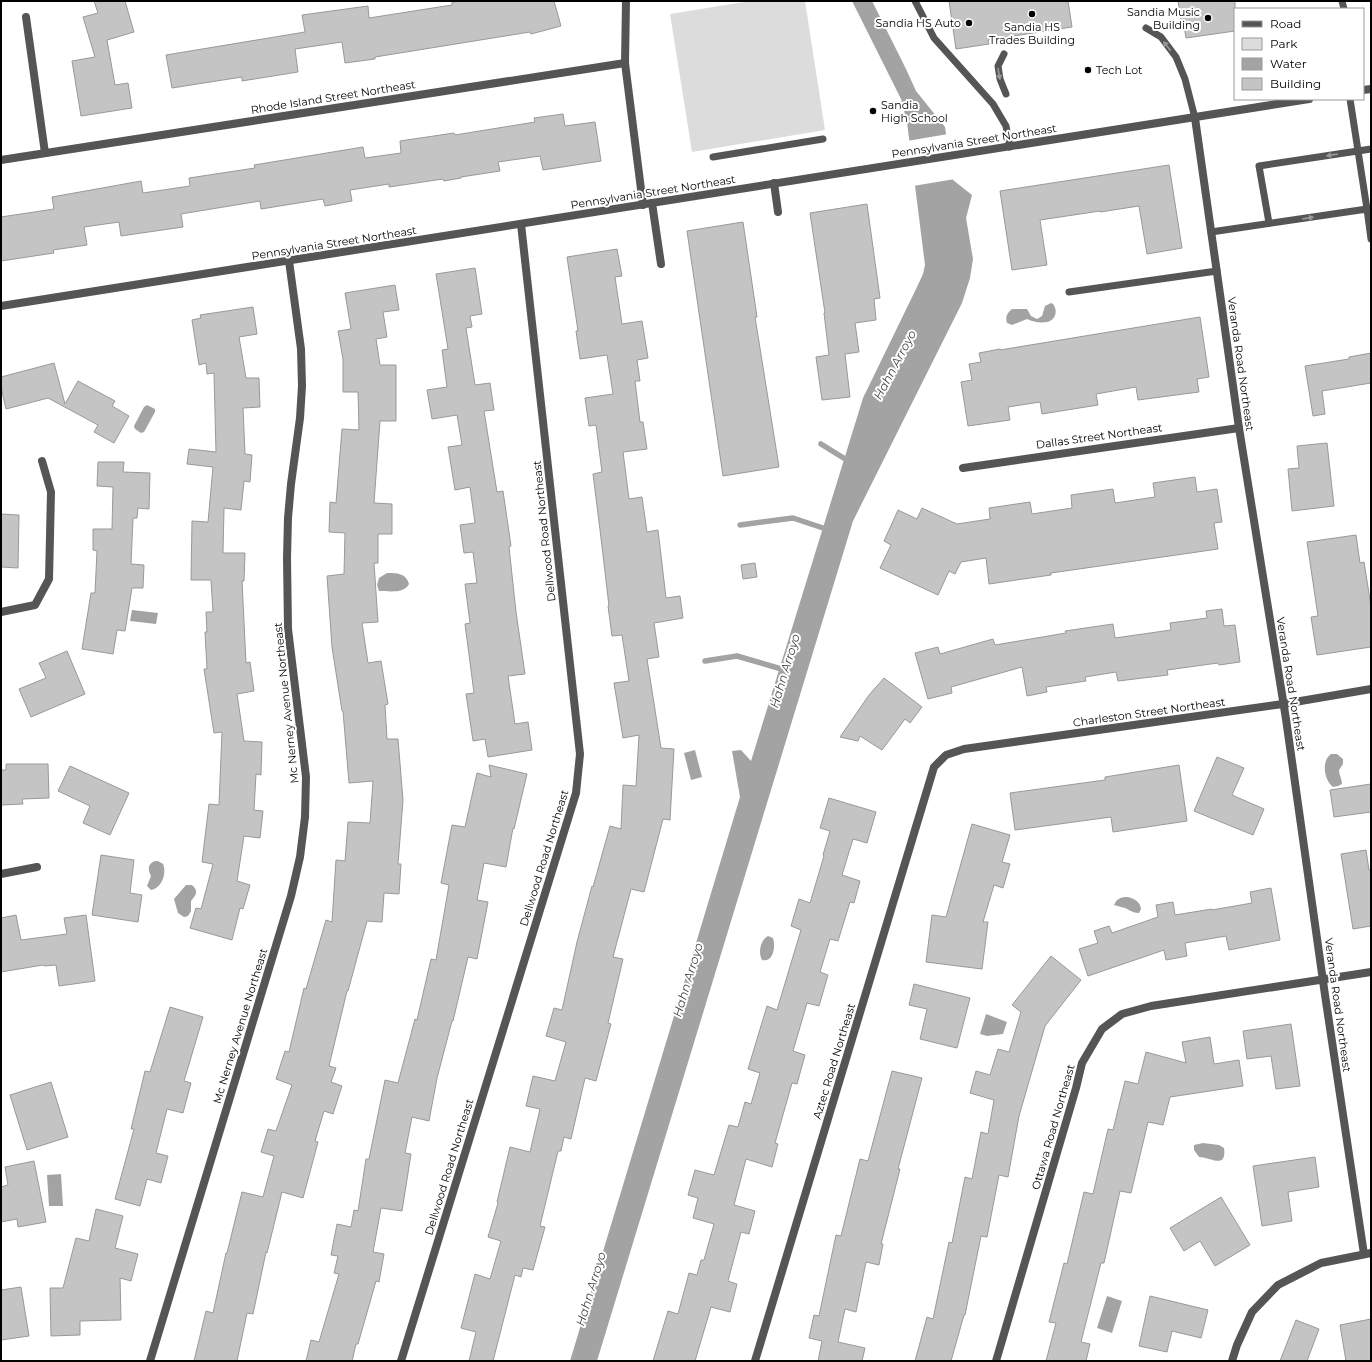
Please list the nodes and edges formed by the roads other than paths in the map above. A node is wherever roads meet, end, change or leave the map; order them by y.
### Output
1 (626, 1) edge
2 (915, 1) edge
3 (26, 17) dead end
4 (1146, 28) dead end
5 (1004, 54) dead end
6 (625, 63) junction
7 (1006, 94) dead end
8 (1304, 100) edge
9 (1350, 100) edge
10 (1195, 118) junction
11 (823, 139) dead end
12 (1010, 147) junction
13 (1371, 149) edge
14 (1358, 151) junction
15 (45, 154) junction
16 (713, 157) dead end
17 (1, 160) edge
18 (774, 183) junction
19 (652, 203) junction
20 (643, 205) junction
21 (1367, 209) junction
22 (778, 212) dead end
23 (521, 224) junction
24 (1269, 224) junction
25 (1211, 232) junction
26 (1371, 239) edge
27 (289, 261) junction
28 (661, 264) dead end
29 (1217, 271) junction
30 (1069, 292) dead end
31 (1, 306) edge
32 (1239, 428) junction
33 (42, 462) dead end
34 (962, 468) dead end
35 (1, 612) edge
36 (1371, 689) edge
37 (1284, 704) junction
38 (934, 767) joint
39 (37, 867) dead end
40 (1, 874) edge
41 (1371, 972) edge
42 (1323, 980) junction
43 (1368, 1253) edge
44 (150, 1361) edge
45 (401, 1361) edge
46 (755, 1361) edge
47 (996, 1361) edge
48 (1232, 1361) edge

1 - 6 street
2 - 12 lane
3 - 15 street
10 -> 4 lane
5 -> 7 lane
6 - 15 street, Rhode Island Street Northeast
6 - 20 street
8 - 10 street, Pennsylvania Street Northeast
9 - 14 lane
10 - 12 street, Pennsylvania Street Northeast
10 - 25 street, Veranda Road Northeast
11 - 16 lane
12 - 18 street, Pennsylvania Street Northeast
13 - 14 lane
14 - 21 lane
14 -> 24 lane
15 - 17 street, Rhode Island Street Northeast
18 - 19 street, Pennsylvania Street Northeast
18 - 22 street
19 - 20 street, Pennsylvania Street Northeast
19 - 28 street
20 - 23 street, Pennsylvania Street Northeast
24 -> 21 lane
21 - 26 lane
23 - 27 street, Pennsylvania Street Northeast
23 - 45 street, Dellwood Road Northeast
24 - 25 lane
25 - 29 street, Veranda Road Northeast
27 - 31 street, Pennsylvania Street Northeast
27 - 44 street, Mc Nerney Avenue Northeast
29 - 30 lane
29 - 32 street, Veranda Road Northeast
32 - 34 street, Dallas Street Northeast
32 - 37 street, Veranda Road Northeast
33 - 35 street
36 - 37 street, Charleston Street Northeast
37 - 38 street, Charleston Street Northeast
37 - 42 street, Veranda Road Northeast
38 - 46 street, Aztec Road Northeast
39 - 40 street
41 - 42 street, Ottawa Road Northeast
42 - 43 street, Veranda Road Northeast
42 - 47 street, Ottawa Road Northeast
43 - 48 street

